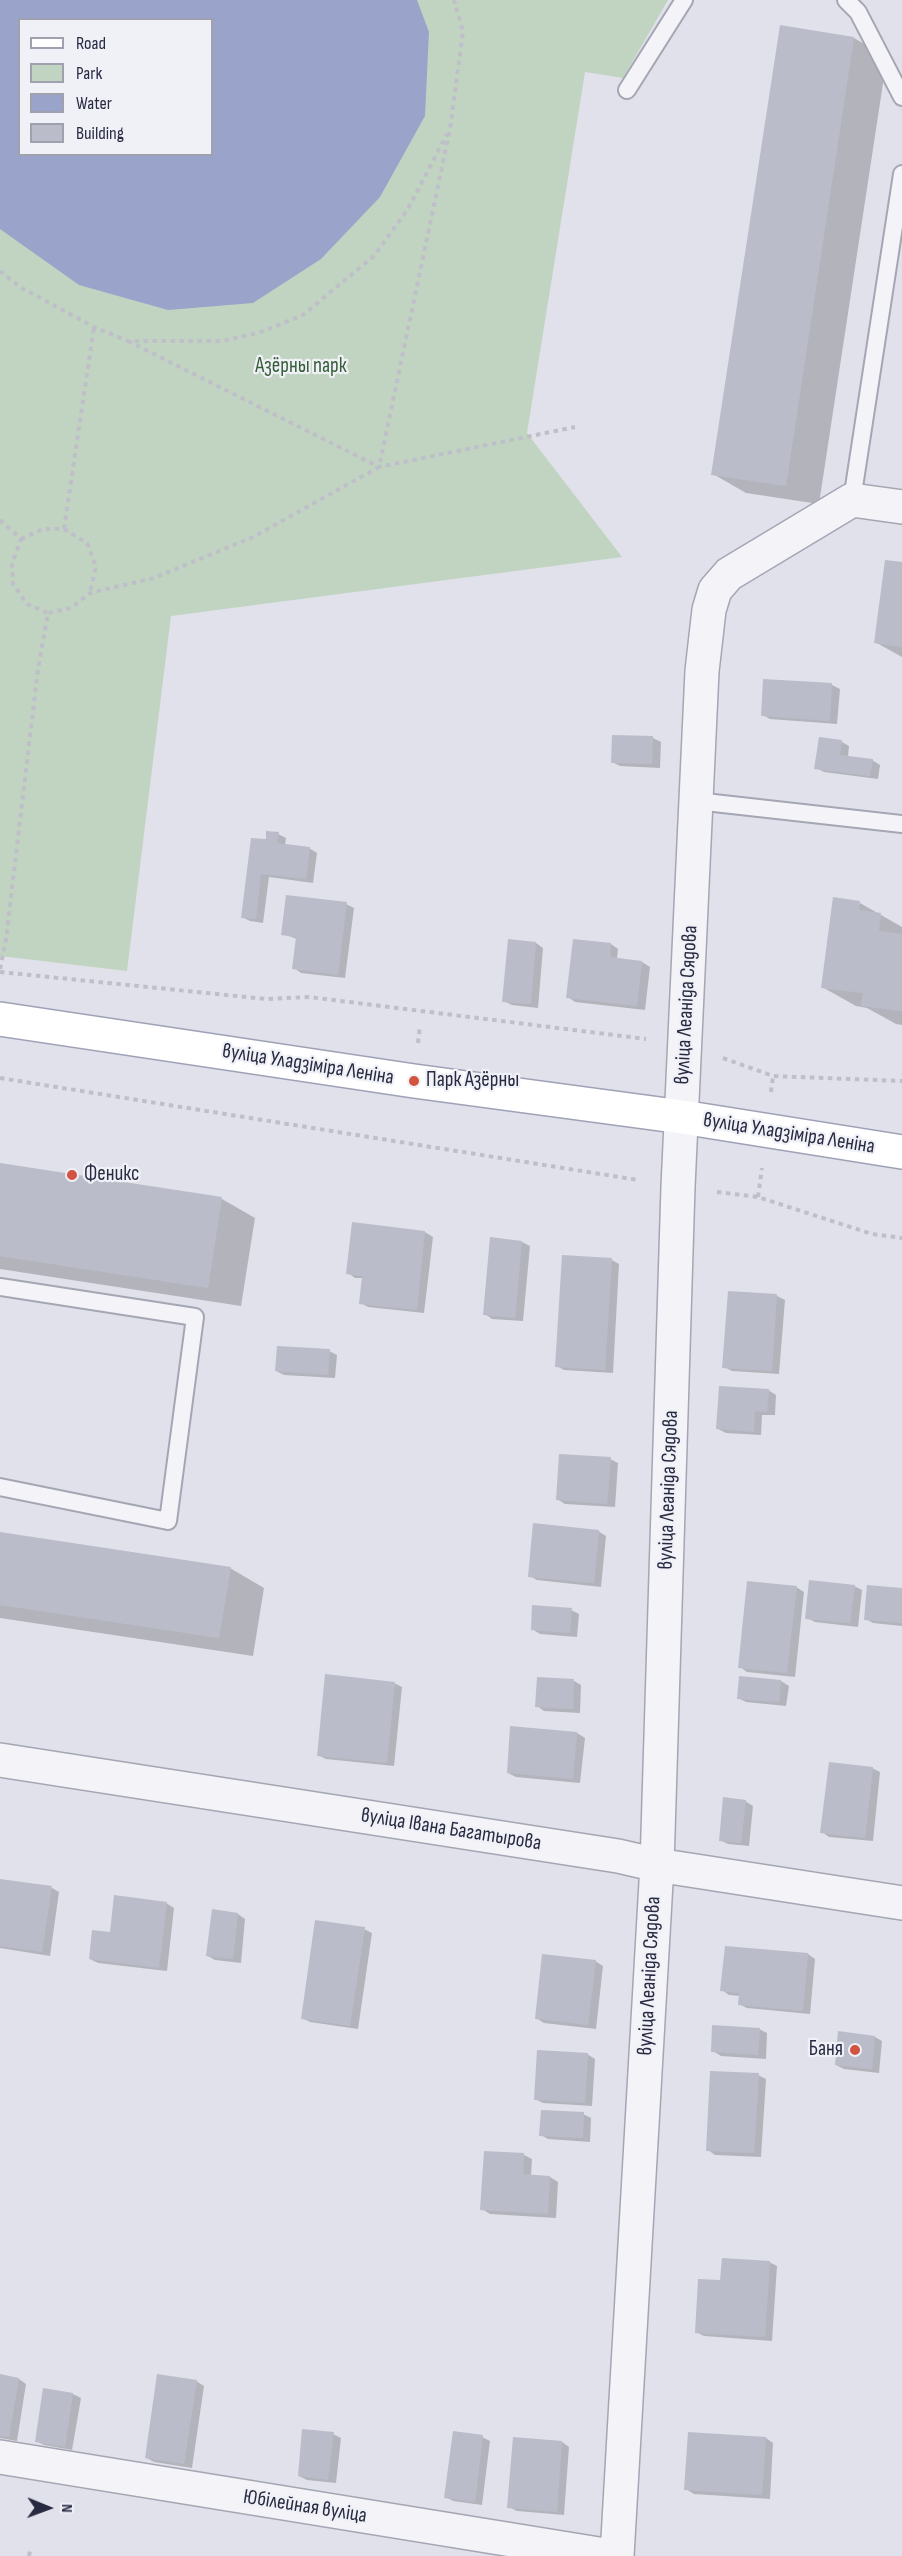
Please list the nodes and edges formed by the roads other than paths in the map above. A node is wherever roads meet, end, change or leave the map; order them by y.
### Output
1 (684, 0) edge
2 (846, 0) edge
3 (627, 90) dead end
4 (902, 97) edge
5 (902, 174) edge
6 (852, 500) junction
7 (902, 507) edge
8 (696, 801) junction
9 (902, 824) edge
10 (0, 1019) edge
11 (682, 1117) junction
12 (902, 1152) edge
13 (0, 1287) edge
14 (0, 1487) edge
15 (0, 1760) edge
16 (657, 1865) junction
17 (902, 1903) edge
18 (0, 2457) edge
19 (611, 2556) edge
20 (617, 2556) edge

1 - 3 lane
2 - 4 lane
5 - 6 lane
6 - 7 street
6 - 8 street, вуліца Леаніда Сядова
8 - 9 lane
8 - 11 street, вуліца Леаніда Сядова
10 - 11 main road, вуліца Уладзіміра Леніна
11 - 12 main road, вуліца Уладзіміра Леніна
11 - 16 street, вуліца Леаніда Сядова
13 - 14 lane
15 - 16 street, вуліца Івана Багатырова
16 - 17 street, вуліца Івана Багатырова
16 - 20 street, вуліца Леаніда Сядова
18 - 19 street, Юбілейная вуліца

